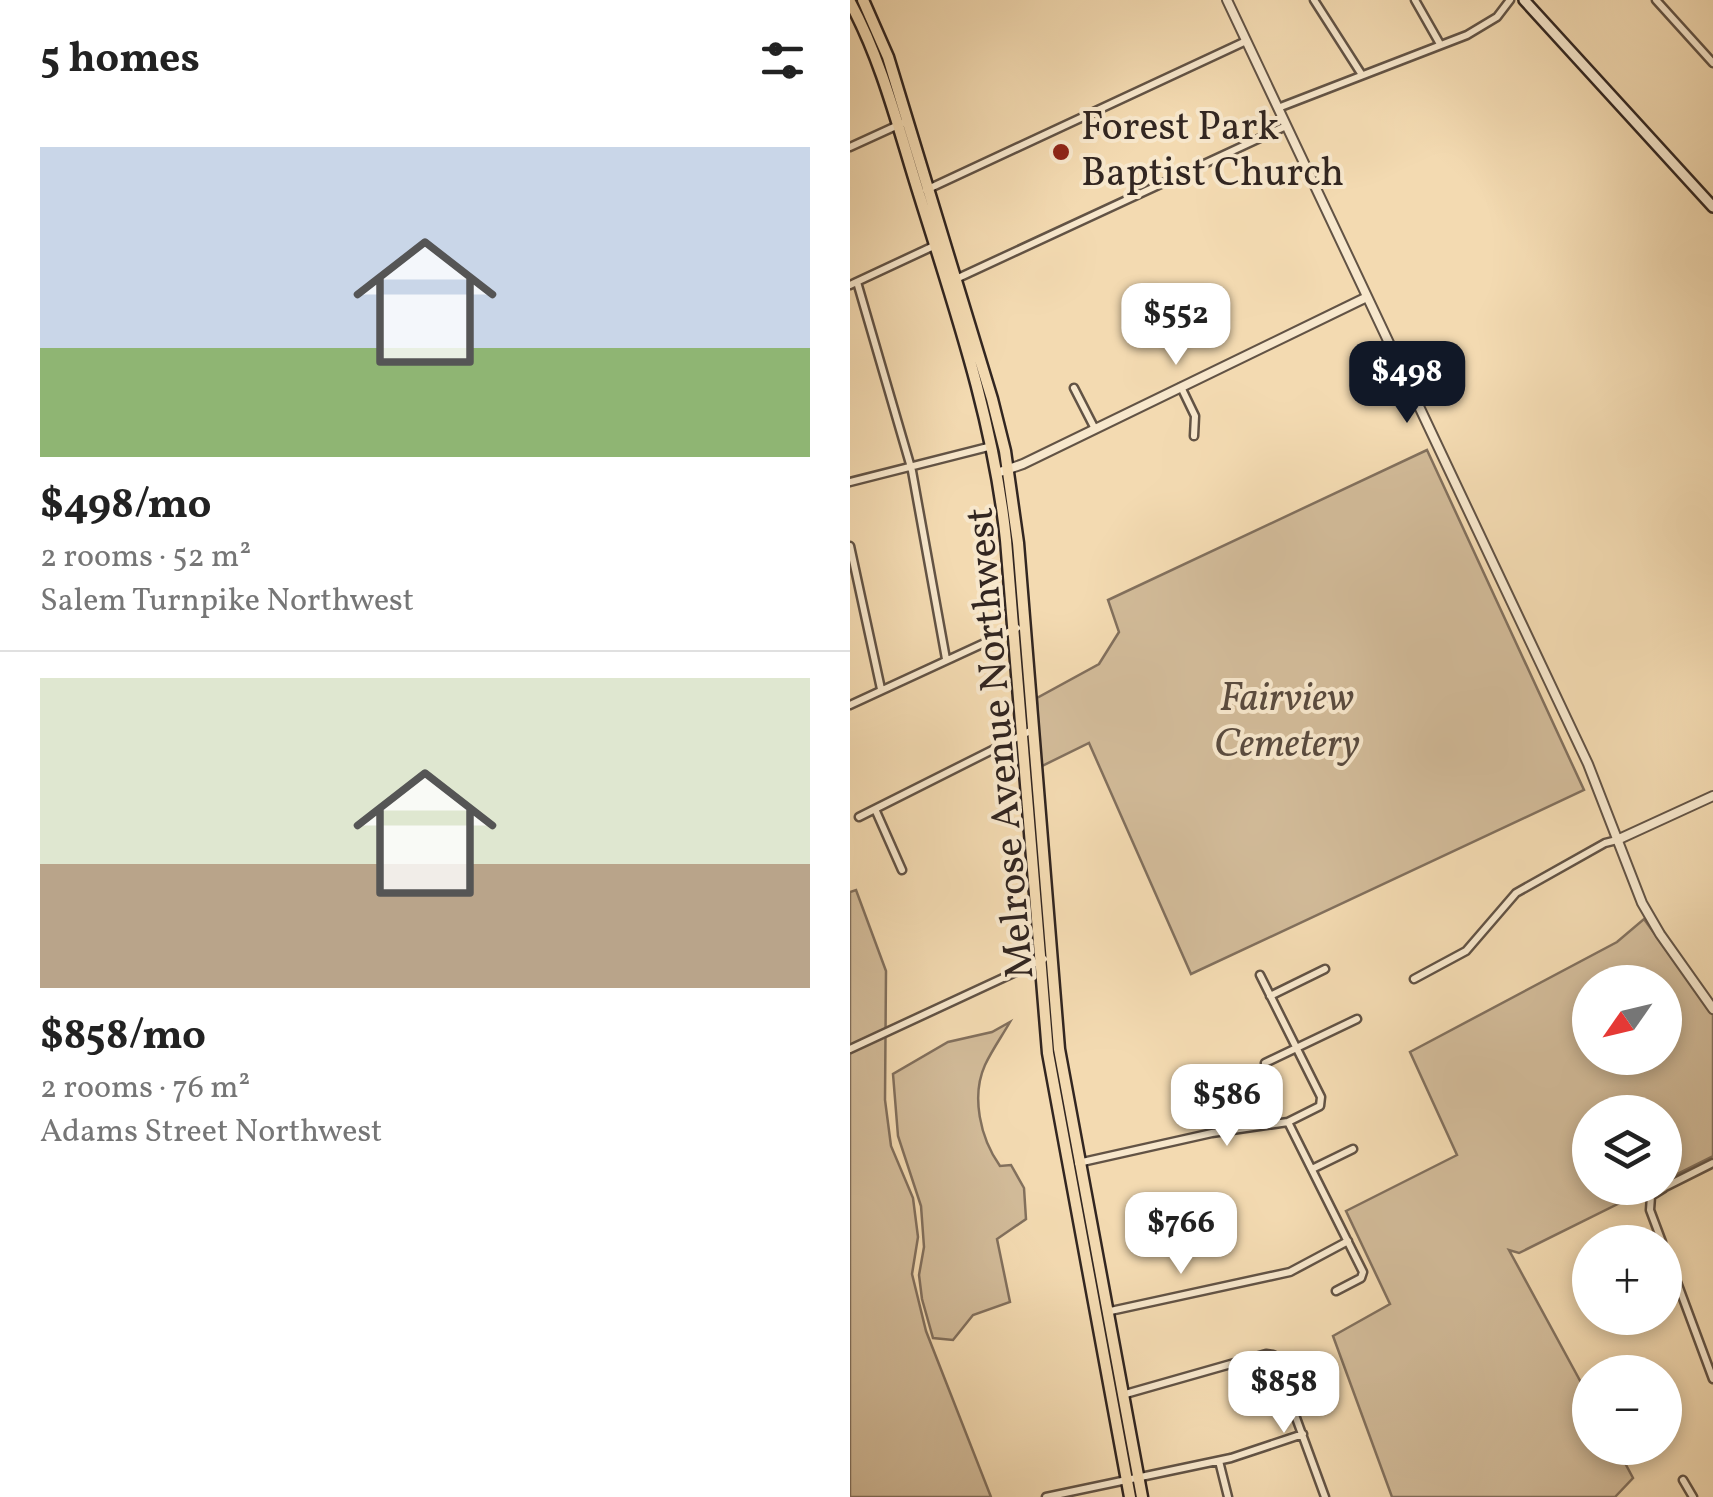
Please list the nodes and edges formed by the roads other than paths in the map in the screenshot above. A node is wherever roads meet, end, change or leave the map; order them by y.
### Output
1 (1227, 0) edge
2 (1314, 0) edge
3 (1415, 0) edge
4 (1510, 0) edge
5 (1524, 0) edge
6 (1656, 0) edge
7 (854, 2) edge
8 (1246, 40) junction
9 (1440, 44) junction
10 (1713, 62) edge
11 (1362, 75) junction
12 (1278, 108) junction
13 (902, 123) junction
14 (1286, 126) junction
15 (850, 148) edge
16 (923, 191) junction
17 (1713, 206) edge
18 (939, 244) junction
19 (950, 280) junction
20 (853, 284) edge
21 (1367, 297) junction
22 (1181, 387) junction
23 (1074, 388) dead end
24 (1095, 429) junction
25 (1194, 436) dead end
26 (992, 446) junction
27 (911, 467) junction
28 (1002, 471) junction
29 (850, 482) edge
30 (850, 546) edge
31 (1018, 627) junction
32 (946, 658) junction
33 (882, 689) junction
34 (850, 705) edge
35 (1032, 730) junction
36 (1021, 737) junction
37 (1713, 796) edge
38 (875, 809) junction
39 (859, 816) dead end
40 (1617, 840) junction
41 (902, 870) dead end
42 (1044, 959) junction
43 (1325, 969) dead end
44 (1260, 975) dead end
45 (1414, 979) dead end
46 (1270, 996) junction
47 (1713, 1009) edge
48 (1357, 1019) dead end
49 (1296, 1048) junction
50 (850, 1049) edge
51 (1265, 1063) dead end
52 (1288, 1122) junction
53 (1353, 1148) dead end
54 (1713, 1163) edge
55 (1073, 1164) junction
56 (1312, 1169) junction
57 (1682, 1178) edge
58 (1348, 1241) junction
59 (1336, 1290) dead end
60 (1682, 1296) edge
61 (1101, 1313) junction
62 (1713, 1379) edge
63 (1116, 1395) junction
64 (1303, 1434) junction
65 (1219, 1461) junction
66 (1132, 1478) junction
67 (1683, 1480) dead end
68 (1048, 1497) edge
69 (1130, 1497) edge
70 (1142, 1497) edge
71 (1228, 1497) edge
72 (1325, 1497) edge
73 (1693, 1497) edge

1 - 8 street
2 - 11 street
3 - 9 street
4 - 9 street
5 - 17 main road
6 - 10 street
7 - 13 main road, Melrose Avenue Northwest
8 - 12 street
8 - 16 street
9 - 11 street
11 - 12 street
12 - 14 street
13 - 15 street
13 - 16 main road, Melrose Avenue Northwest
14 - 19 street
14 - 21 street
16 - 18 main road, Melrose Avenue Northwest
18 - 19 main road, Melrose Avenue Northwest
18 - 20 street
19 - 26 main road, Melrose Avenue Northwest
19 - 28 main road, Melrose Avenue Northwest
20 - 27 street
21 - 22 street
21 - 40 street
22 - 24 street
22 - 25 street
23 - 24 street
24 - 28 street
26 - 27 street
26 - 28 main road, Melrose Avenue Northwest
27 - 29 street
27 - 32 street
28 - 31 main road, Melrose Avenue Northwest
30 - 33 street
31 - 32 street
31 - 35 main road, Melrose Avenue Northwest
31 - 36 main road, Melrose Avenue Northwest
32 - 33 street
33 - 34 street
35 - 36 street
35 - 42 main road, Melrose Avenue Northwest
36 - 38 street
36 - 42 main road, Melrose Avenue Northwest
37 - 40 street
38 - 39 street
38 - 41 street
40 - 45 street
40 - 47 street
42 - 50 street
42 - 55 main road, Melrose Avenue Northwest
43 - 46 street
44 - 46 street
46 - 49 street
48 - 49 street
49 - 51 street
49 - 52 street
52 - 55 street
52 - 56 street
53 - 56 street
54 - 57 street
55 - 61 main road, Melrose Avenue Northwest
56 - 58 street
58 - 59 street
58 - 61 street
60 - 62 street
61 - 63 main road, Melrose Avenue Northwest
63 - 64 street
63 - 66 main road, Melrose Avenue Northwest
64 - 65 street
64 - 72 street
65 - 66 street
65 - 71 street
66 - 68 street
66 - 69 main road, Melrose Avenue Northwest
66 - 70 main road, Melrose Avenue Northwest
67 - 73 street

